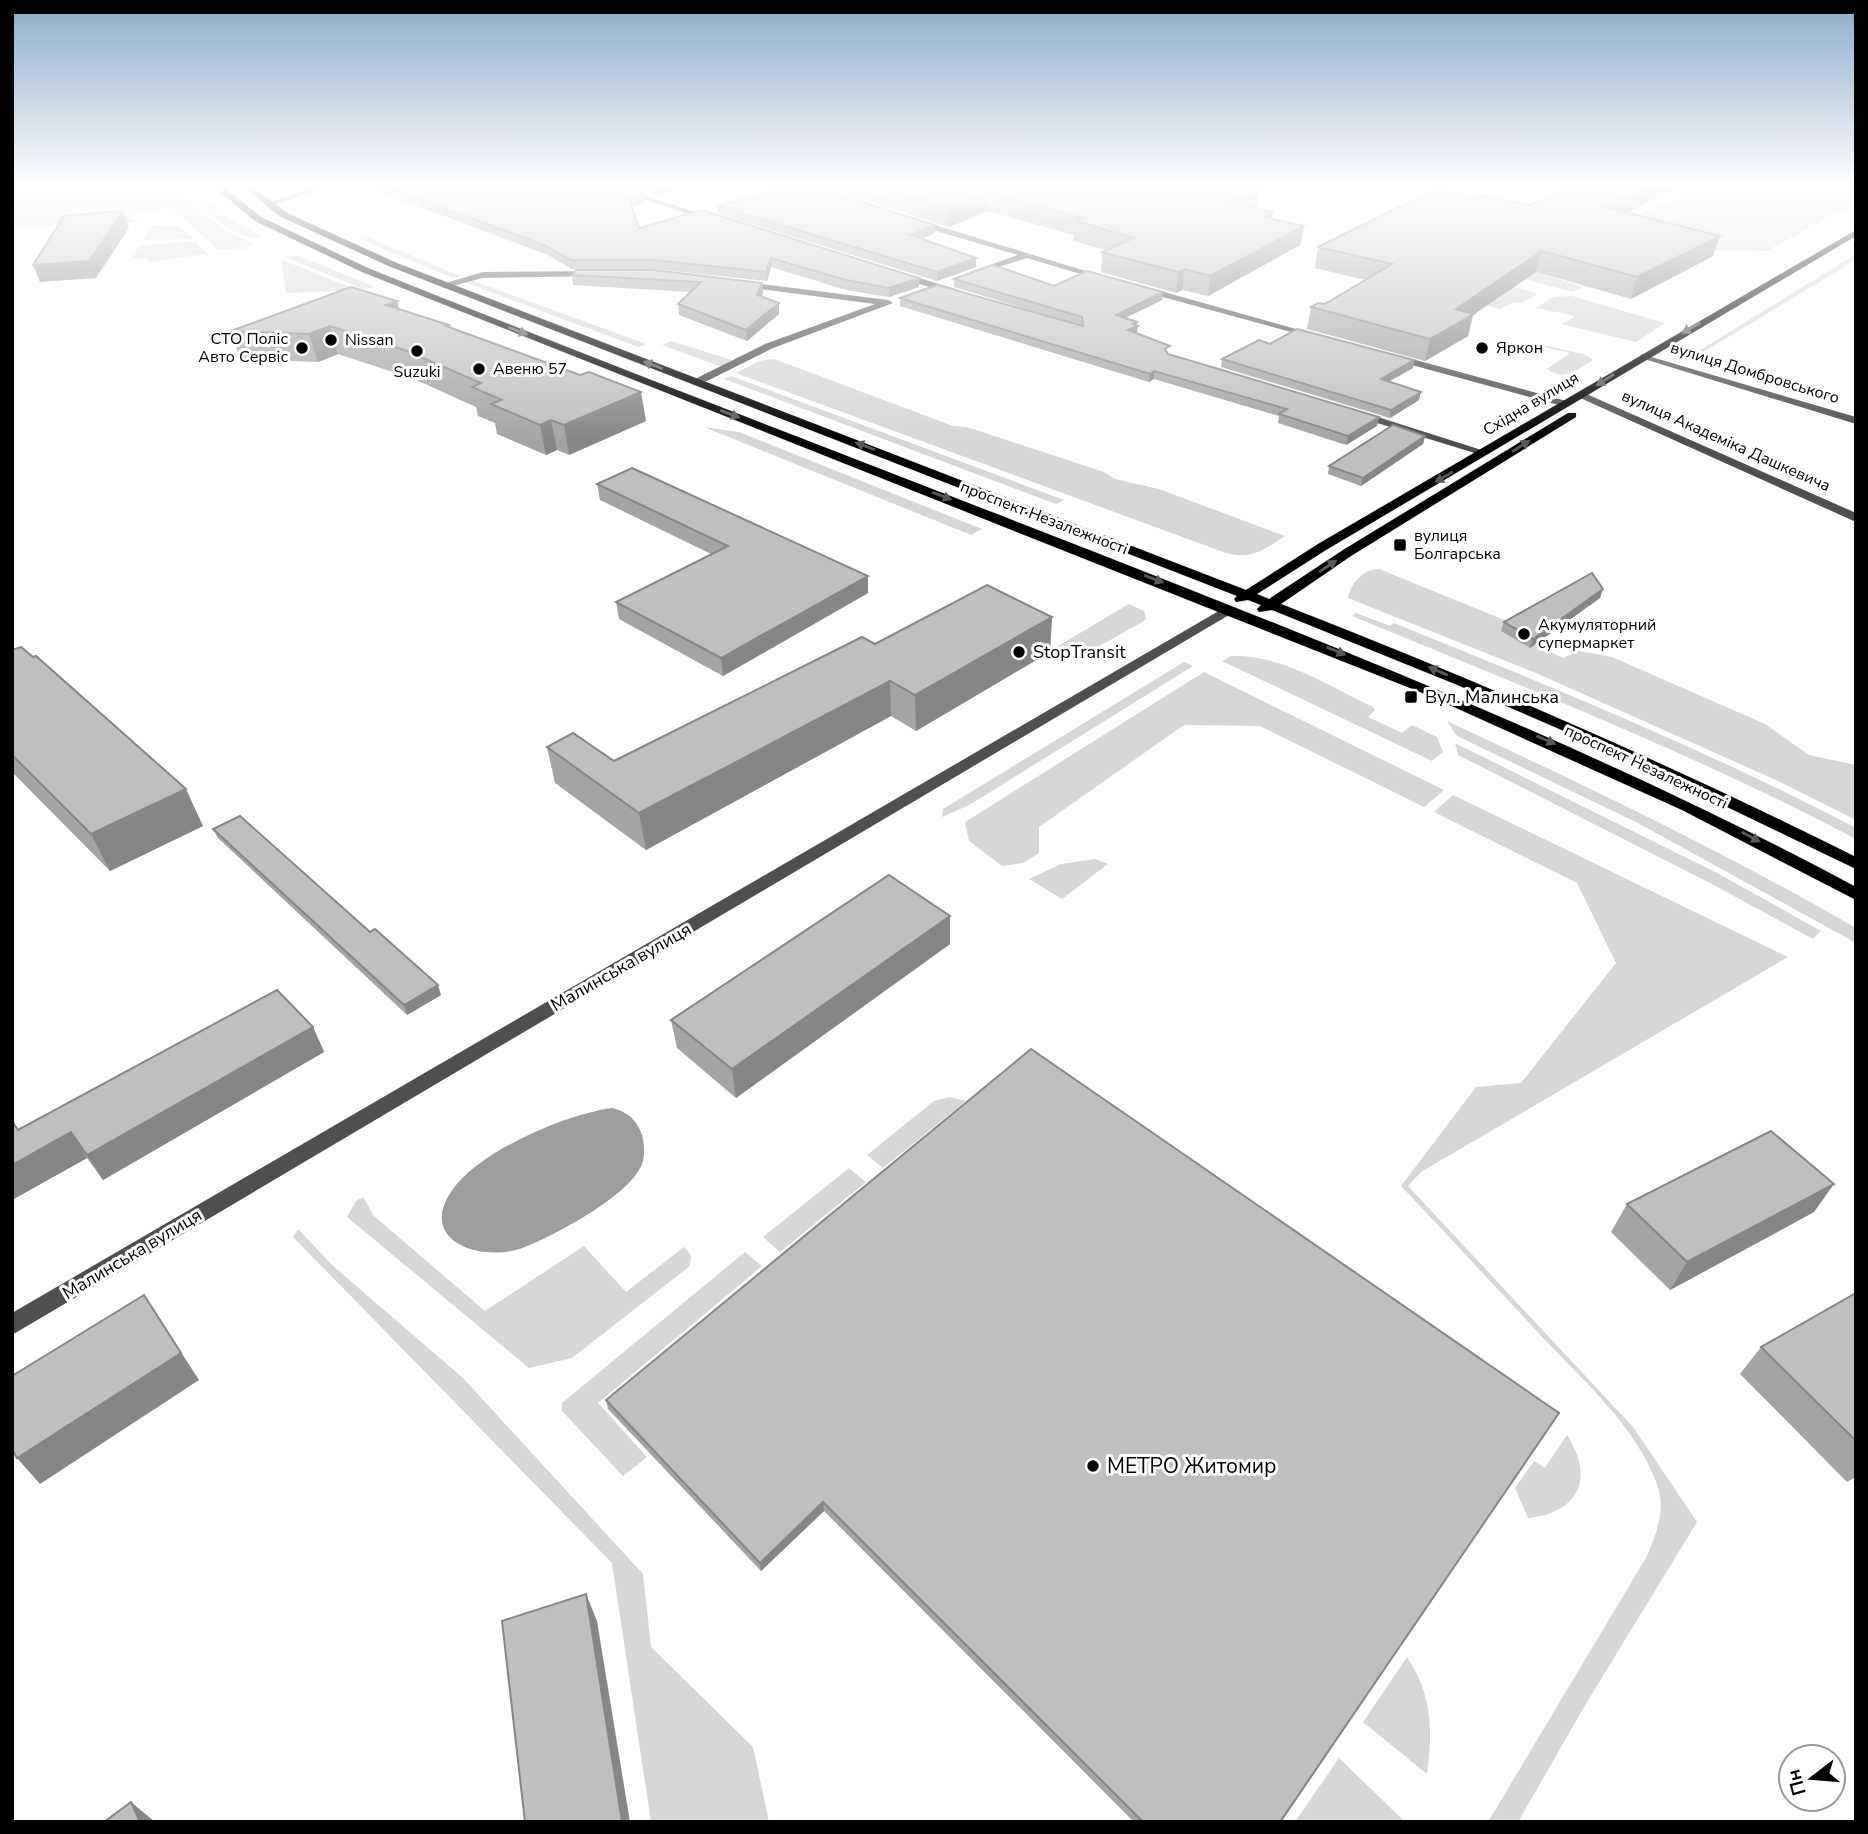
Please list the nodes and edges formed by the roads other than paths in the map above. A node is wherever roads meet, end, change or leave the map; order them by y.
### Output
1 (366, 271) edge
2 (408, 271) edge
3 (885, 271) edge
4 (984, 271) edge
5 (1076, 271) edge
6 (1790, 271) edge
7 (1809, 271) edge
8 (604, 274) edge
9 (964, 278) edge
10 (951, 282) edge
11 (1117, 282) edge
12 (731, 283) edge
13 (444, 285) junction
14 (937, 286) junction
15 (1130, 286) edge
16 (920, 291) edge
17 (968, 296) edge
18 (899, 299) edge
19 (888, 303) junction
20 (1333, 341) edge
21 (1374, 352) edge
22 (1645, 356) junction
23 (1660, 360) junction
24 (697, 382) junction
25 (1582, 395) junction
26 (1596, 400) junction
27 (1566, 404) junction
28 (1345, 410) edge
29 (1856, 421) edge
30 (1485, 453) junction
31 (1856, 518) edge
32 (1247, 595) junction
33 (1271, 604) junction
34 (1227, 608) junction
35 (1250, 617) junction
36 (1856, 864) edge
37 (1856, 894) edge
38 (12, 1325) edge

1 -> 34 main road, проспект Незалежності
2 - 13 main road, проспект Незалежності
3 - 14 street
4 - 9 street
5 - 11 street
6 -> 22 main road, Східна вулиця
7 - 23 main road, Східна вулиця
8 - 13 street
10 - 14 street
12 - 19 street
24 -> 13 main road, проспект Незалежності
14 - 16 street
14 - 17 street
15 - 20 street
18 - 19 street
19 - 24 street
21 - 27 street
22 - 23 street, вулиця Домбровського
22 -> 25 main road, Східна вулиця
23 - 26 main road, Східна вулиця
23 - 29 street, вулиця Домбровського
32 -> 24 main road, проспект Незалежності
25 - 26 street, вулиця Академіка Дашкевича
25 - 27 main road, Східна вулиця
26 - 31 street, вулиця Академіка Дашкевича
33 -> 26 main road, Східна вулиця
27 - 30 main road, Східна вулиця
28 - 30 street
30 -> 32 main road, Східна вулиця
32 - 33 main road, проспект Незалежності
32 - 34 main road, Східна вулиця
33 - 35 main road, Східна вулиця
36 -> 33 main road, проспект Незалежності
34 - 35 main road, проспект Незалежності
34 - 38 street, Малинська вулиця
35 -> 37 main road, проспект Незалежності

